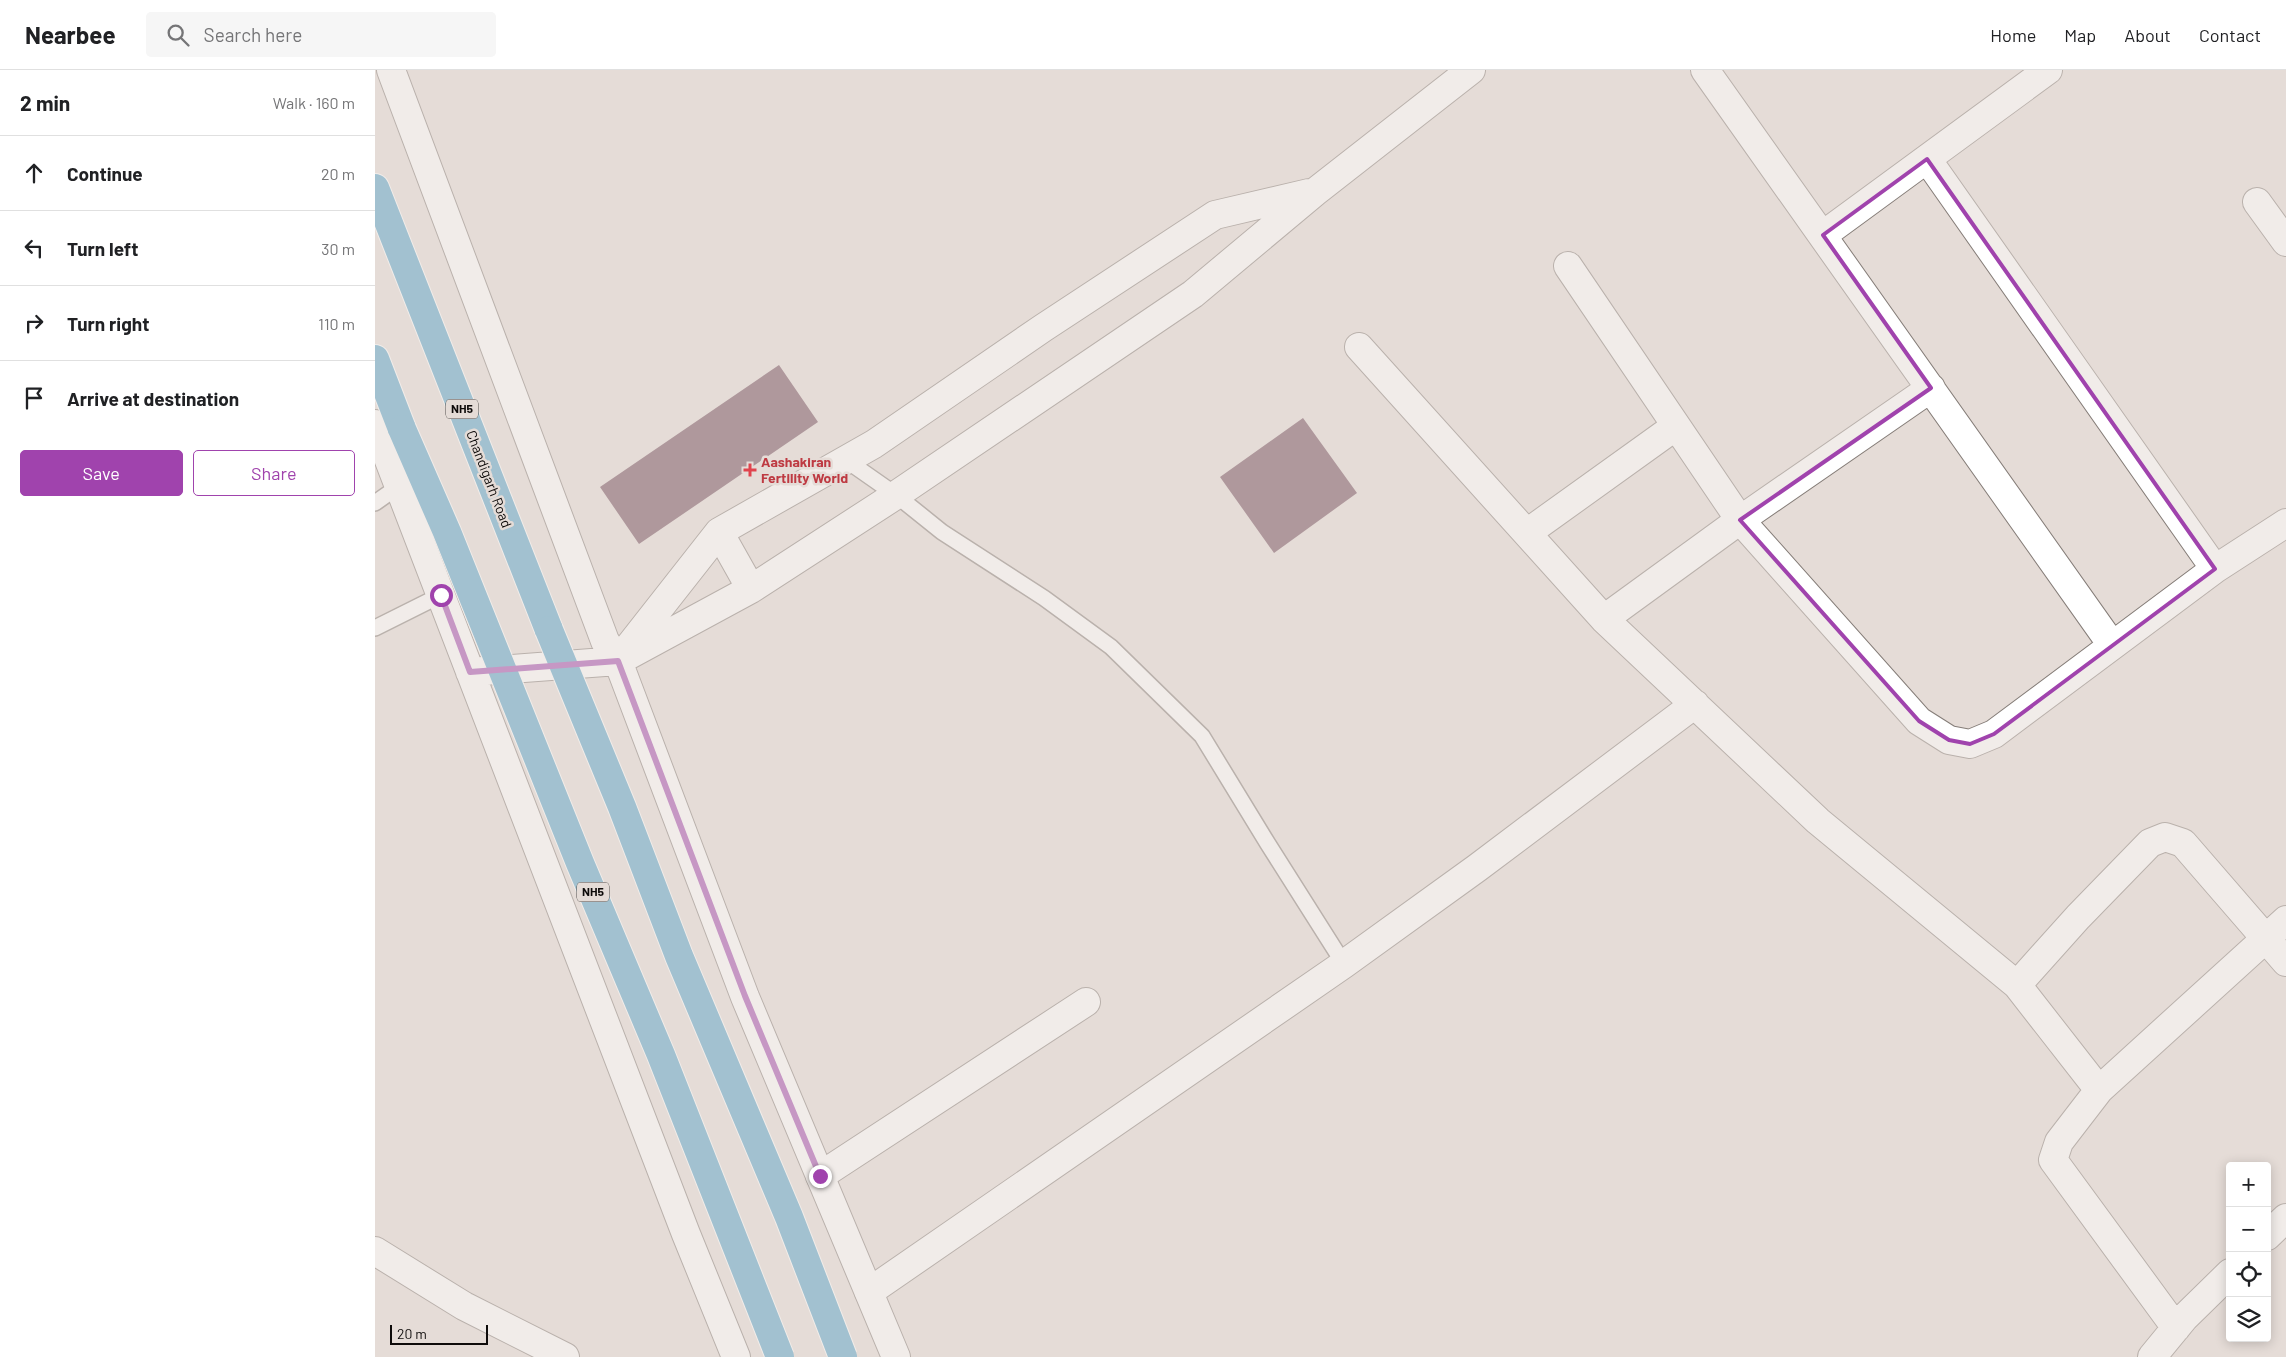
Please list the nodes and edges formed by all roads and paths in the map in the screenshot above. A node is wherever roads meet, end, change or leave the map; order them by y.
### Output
1 (391, 70) edge
2 (1471, 70) edge
3 (1705, 70) edge
4 (2048, 70) edge
5 (1927, 159) junction
6 (375, 188) edge
7 (1315, 192) junction
8 (2257, 202) dead end
9 (1823, 235) junction
10 (2286, 242) edge
11 (1568, 266) dead end
12 (1359, 347) dead end
13 (375, 359) edge
14 (1931, 388) junction
15 (1676, 426) junction
16 (378, 441) edge
17 (846, 460) junction
18 (399, 486) junction
19 (895, 495) junction
20 (375, 503) edge
21 (1740, 520) junction
22 (2286, 523) edge
23 (719, 532) junction
24 (1527, 533) junction
25 (2215, 569) junction
26 (751, 589) junction
27 (441, 595) junction
28 (1604, 619) junction
29 (375, 628) edge
30 (2111, 645) junction
31 (618, 661) junction
32 (470, 672) junction
33 (1695, 704) junction
34 (2286, 920) edge
35 (2265, 939) junction
36 (2286, 962) edge
37 (1344, 964) junction
38 (2017, 985) junction
39 (1086, 1002) dead end
40 (2099, 1090) junction
41 (820, 1176) junction
42 (2286, 1218) edge
43 (2271, 1232) edge
44 (375, 1251) edge
45 (2226, 1277) edge
46 (869, 1292) junction
47 (2176, 1328) junction
48 (565, 1357) edge
49 (736, 1357) edge
50 (780, 1357) edge
51 (843, 1357) edge
52 (896, 1357) edge
53 (2152, 1357) edge

1 - 31 street
2 - 7 street
3 - 9 street
4 - 5 street
5 - 9 street
5 - 25 street
6 - 51 highway, Chandigarh Road / NH5, bridge
7 - 17 street
7 - 19 street
8 - 10 street
9 - 14 street
11 - 15 street
12 - 24 street
13 - 50 highway, NH5, bridge
14 - 21 street
14 - 30 street
15 - 21 street
15 - 24 street
16 - 18 street
17 - 19 lane
17 - 23 street
18 - 20 lane
18 - 27 street
19 - 26 street
19 - 37 lane
21 - 28 street
21 - 30 street
22 - 25 street
23 - 26 street
23 - 31 street
24 - 28 street
25 - 30 street
26 - 31 street
27 - 29 lane
27 - 32 street
28 - 33 street
31 - 32 street
31 - 41 street
32 - 49 street
33 - 37 street
33 - 38 street
34 - 35 street
35 - 36 street
35 - 38 street
35 - 40 street
37 - 46 street
38 - 40 street
39 - 41 street
40 - 47 street
41 - 46 street
42 - 43 street
44 - 48 street
45 - 47 street
46 - 52 street
47 - 53 street

